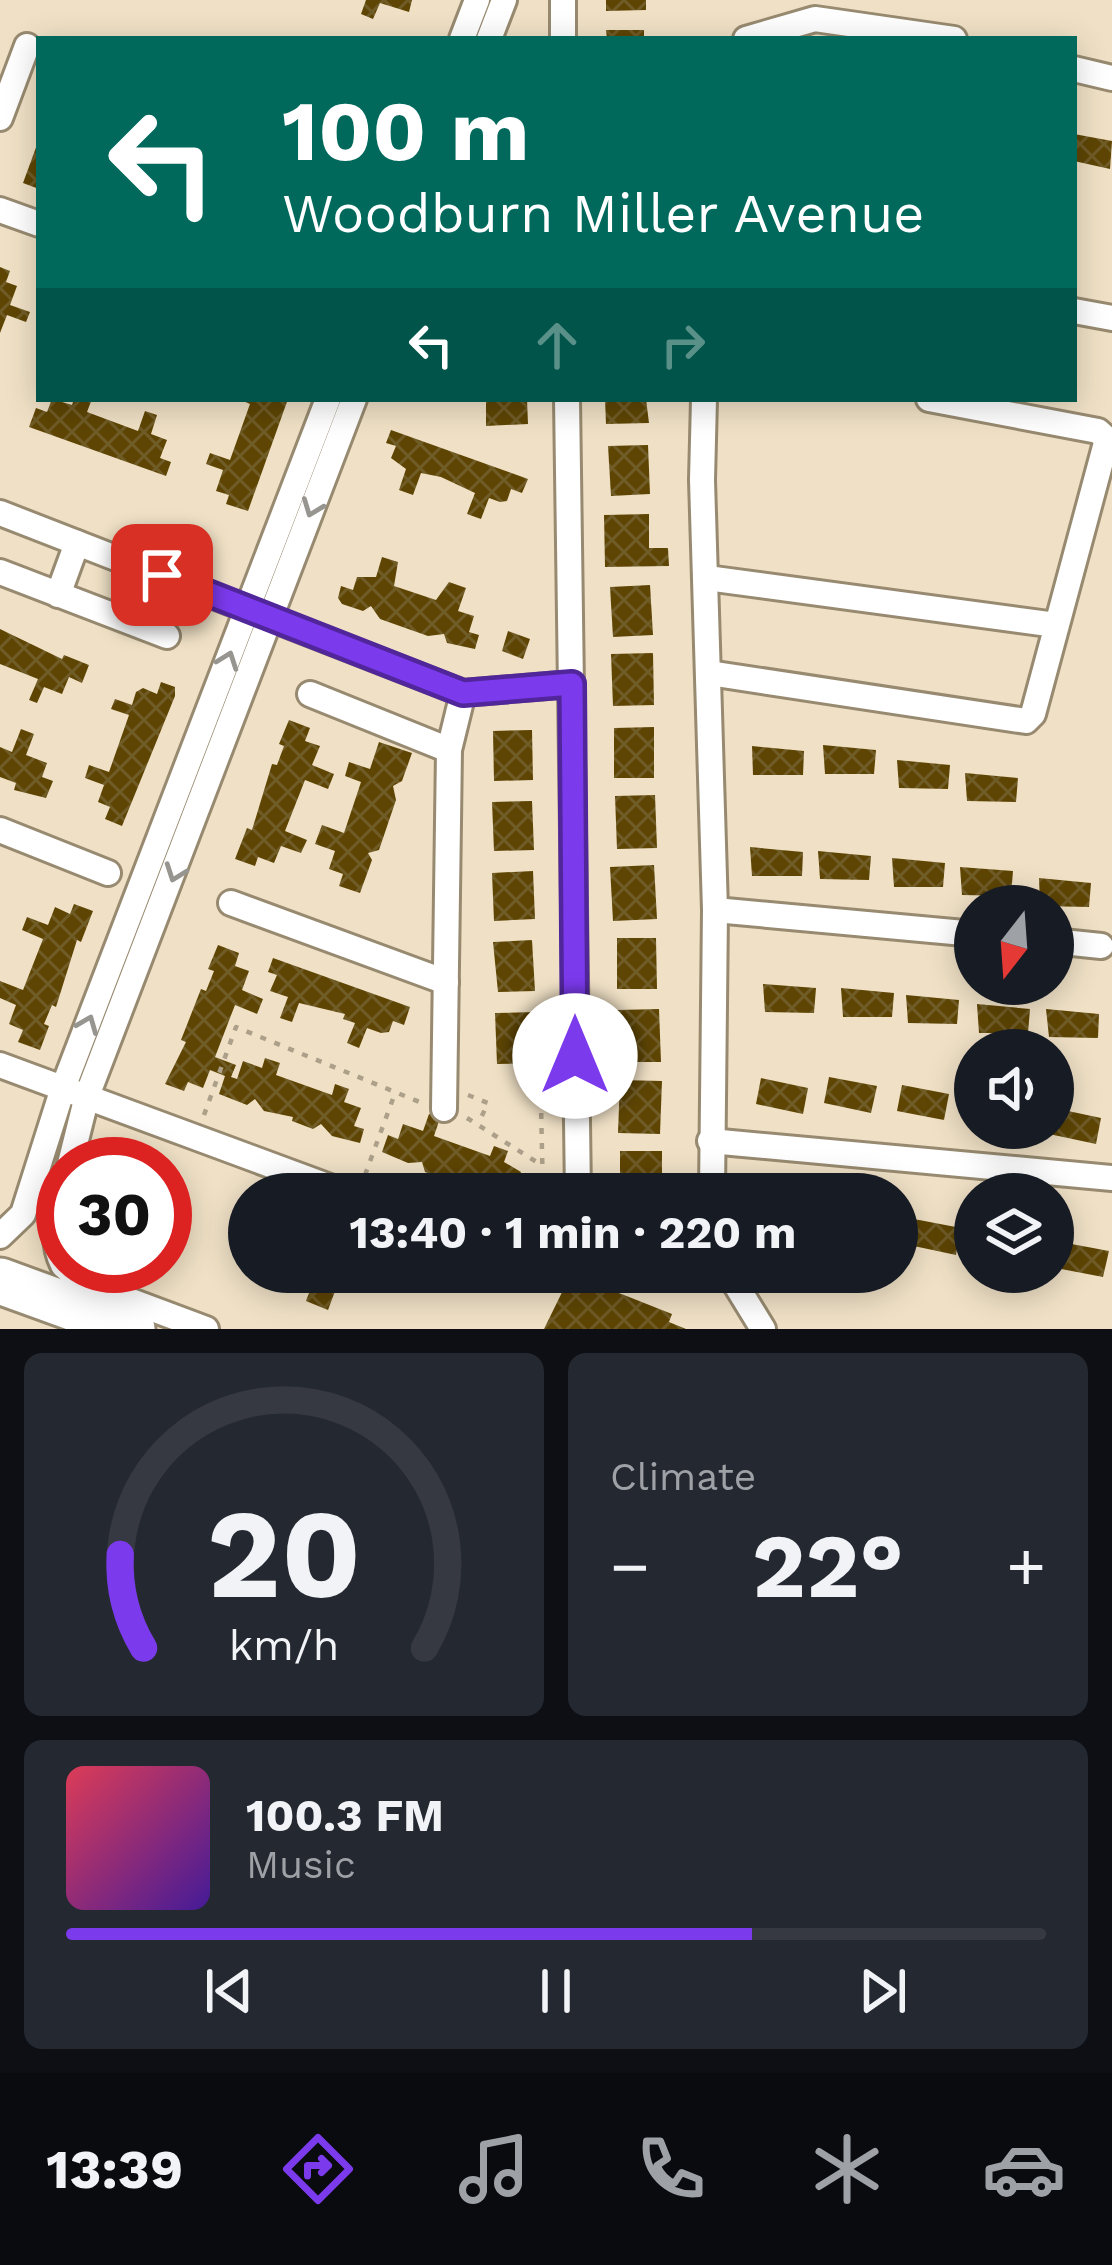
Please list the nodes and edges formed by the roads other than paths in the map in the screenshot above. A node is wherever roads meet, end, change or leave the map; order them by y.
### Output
1 (477, 0) edge
2 (504, 0) edge
3 (563, 0) edge
4 (463, 36) edge
5 (490, 36) edge
6 (563, 36) edge
7 (756, 36) edge
8 (933, 36) edge
9 (27, 46) dead end
10 (1077, 69) edge
11 (1112, 78) edge
12 (0, 118) edge
13 (0, 209) edge
14 (36, 223) edge
15 (1077, 311) edge
16 (1112, 318) edge
17 (327, 402) edge
18 (353, 402) edge
19 (567, 402) edge
20 (704, 402) edge
21 (945, 402) edge
22 (0, 513) edge
23 (77, 543) junction
24 (0, 572) edge
25 (706, 578) junction
26 (58, 595) junction
27 (258, 612) junction
28 (1055, 626) junction
29 (167, 636) dead end
30 (709, 673) junction
31 (572, 684) junction
32 (463, 693) junction
33 (310, 694) dead end
34 (448, 750) junction
35 (0, 830) edge
36 (108, 873) dead end
37 (231, 903) dead end
38 (715, 910) junction
39 (954, 932) edge
40 (1074, 943) edge
41 (1101, 946) dead end
42 (446, 982) junction
43 (0, 1065) edge
44 (75, 1092) junction
45 (444, 1109) road end
46 (72, 1137) edge
47 (710, 1141) junction
48 (295, 1173) edge
49 (577, 1173) edge
50 (711, 1173) edge
51 (1112, 1178) edge
52 (0, 1236) edge
53 (0, 1281) edge
54 (110, 1293) edge
55 (741, 1293) edge
56 (132, 1329) edge
57 (206, 1329) edge
58 (763, 1329) edge

1 - 4 street
2 - 5 street
3 - 6 street
7 - 8 street
9 - 12 street
10 - 11 street
13 - 14 street
15 - 16 street
17 - 27 street
18 -> 27 street
19 - 31 street
20 - 25 street
21 - 28 street
22 - 23 street
23 - 26 street
23 - 27 street
24 - 26 street
25 - 28 street
25 - 30 street
26 - 29 street
27 - 32 street
27 - 44 street
28 - 30 street
30 - 38 street
31 - 32 street
31 - 49 street
32 - 34 street
33 - 34 street
34 - 42 street
35 - 36 street
37 - 42 street
38 - 39 street
38 - 47 street
40 - 41 street
42 - 45 street
43 - 44 street
44 - 46 street
44 - 48 street
44 - 52 street
47 - 50 street
47 - 51 street
53 - 56 highway
54 - 57 street
55 - 58 street

